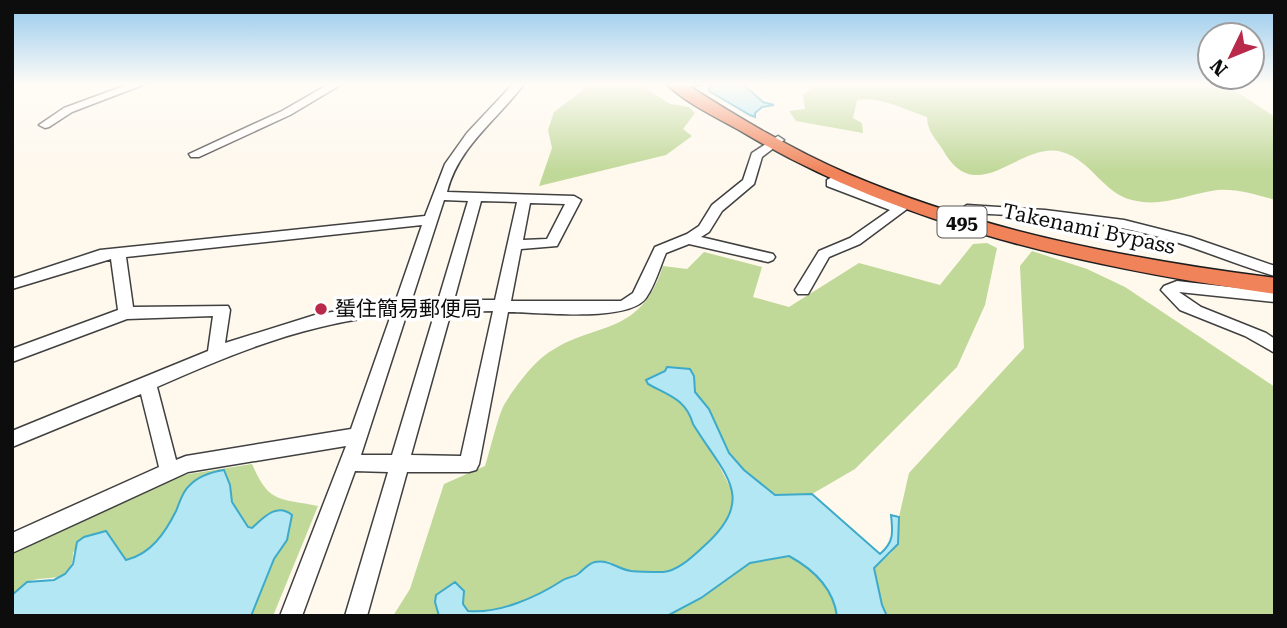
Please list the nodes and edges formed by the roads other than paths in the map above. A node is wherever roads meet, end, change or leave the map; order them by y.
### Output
1 (63, 113) edge
2 (285, 113) edge
3 (493, 113) edge
4 (731, 113) edge
5 (45, 125) dead end
6 (776, 142) junction
7 (195, 155) dead end
8 (839, 177) junction
9 (439, 196) junction
10 (474, 198) junction
11 (524, 199) junction
12 (959, 215) junction
13 (431, 220) junction
14 (689, 239) junction
15 (515, 244) junction
16 (118, 253) junction
17 (768, 257) dead end
18 (1275, 271) edge
19 (1275, 278) edge
20 (12, 284) edge
21 (1275, 286) edge
22 (803, 290) dead end
23 (1275, 297) edge
24 (400, 307) junction
25 (443, 307) junction
26 (503, 307) junction
27 (126, 313) junction
28 (1275, 347) edge
29 (216, 351) junction
30 (12, 356) edge
31 (147, 384) junction
32 (356, 436) junction
33 (12, 439) edge
34 (349, 463) junction
35 (397, 465) junction
36 (169, 471) junction
37 (12, 542) edge
38 (291, 616) edge
39 (356, 616) edge

1 - 5 street
2 - 7 street
3 - 9 street
4 - 6 highway, Takenami Bypass / 495
6 - 8 highway, Takenami Bypass / 495
6 - 12 highway, Takenami Bypass / 495
6 - 14 street
8 - 21 highway, Takenami Bypass / 495
8 - 22 street
9 - 10 street
9 - 13 street
10 - 11 street
10 - 25 street
11 - 15 street
11 - 15 street
12 - 18 street
12 - 19 highway, Takenami Bypass / 495
13 - 16 street
13 - 24 street
14 - 17 street
14 - 26 street
15 - 26 street
16 - 20 street
16 - 27 street
23 - 28 street
24 - 25 street
24 - 29 street
24 - 32 street
25 - 26 street
25 - 35 street
26 - 35 street
27 - 29 street
27 - 30 street
29 - 31 street
31 - 33 street
31 - 36 street
32 - 34 street
32 - 36 street
34 - 35 street
34 - 38 street
35 - 39 street
36 - 37 street

